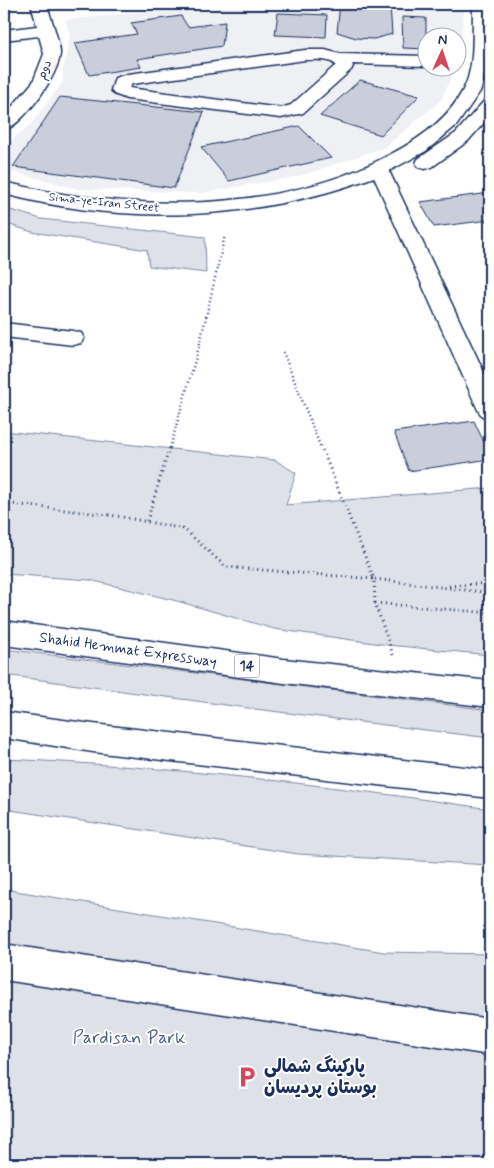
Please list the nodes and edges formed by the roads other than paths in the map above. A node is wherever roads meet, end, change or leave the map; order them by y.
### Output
1 (39, 4) edge
2 (481, 4) edge
3 (46, 30) junction
4 (4, 34) edge
5 (340, 59) junction
6 (416, 61) edge
7 (482, 85) edge
8 (490, 105) edge
9 (4, 125) edge
10 (382, 174) junction
11 (4, 188) edge
12 (4, 204) edge
13 (4, 330) edge
14 (73, 338) dead end
15 (490, 410) edge
16 (4, 633) edge
17 (490, 694) edge
18 (4, 725) edge
19 (93, 738) junction
20 (4, 740) edge
21 (490, 784) edge
22 (4, 962) edge
23 (490, 1037) edge

1 - 3 main road, دوم
2 - 7 main road, Sima-ye-Iran Street
3 - 4 main road
3 - 9 main road, دوم
5 - 5 main road
5 - 6 main road
7 - 10 main road, Sima-ye-Iran Street
8 - 10 main road, Sima-ye-Iran Street
10 - 11 main road, Sima-ye-Iran Street
10 - 12 main road, Sima-ye-Iran Street
10 - 15 main road
13 - 14 main road
16 - 17 main road, Shahid Hemmat Expressway / 14
18 - 19 main road
19 - 20 main road
19 - 21 main road
22 - 23 main road

